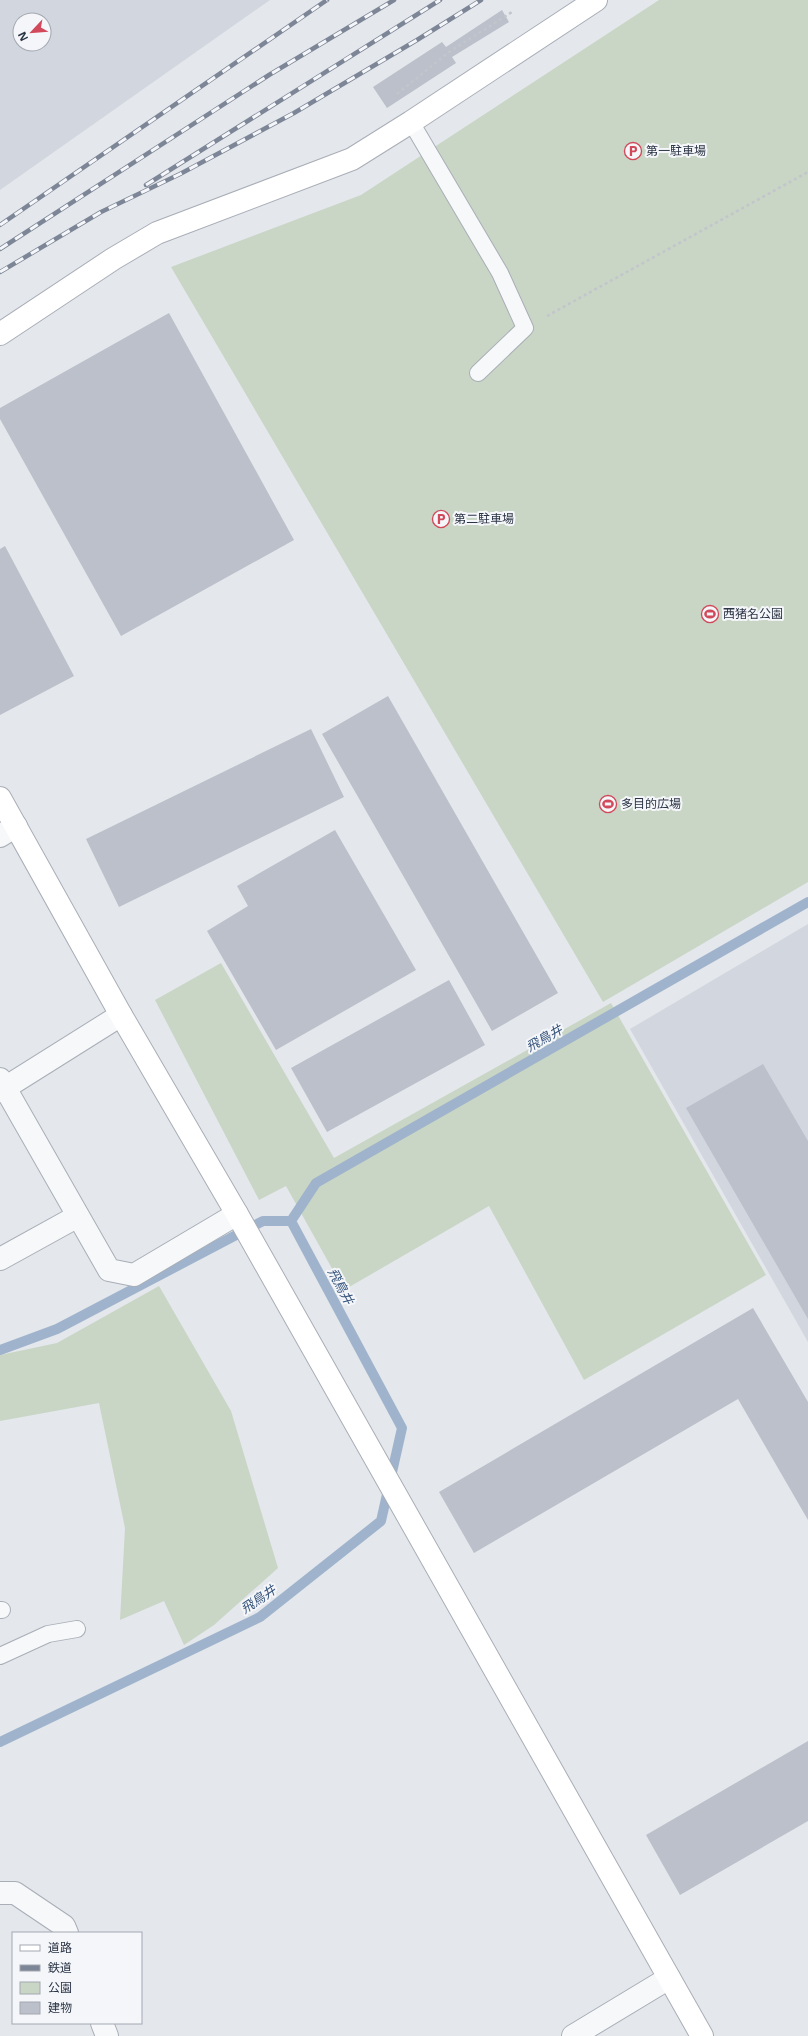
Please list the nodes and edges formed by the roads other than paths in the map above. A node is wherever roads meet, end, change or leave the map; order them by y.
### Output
1 (596, 0) edge
2 (411, 122) junction
3 (0, 334) edge
4 (478, 373) dead end
5 (0, 798) edge
6 (8, 831) edge
7 (121, 1015) junction
8 (2, 1086) edge
9 (237, 1214) junction
10 (78, 1216) junction
11 (0, 1259) edge
12 (77, 1628) dead end
13 (0, 1656) edge
14 (0, 1892) edge
15 (67, 1932) edge
16 (669, 1978) junction
17 (102, 2024) edge
18 (107, 2036) edge
19 (573, 2036) edge
20 (702, 2036) edge

1 - 2 street
2 - 3 street
2 - 4 lane
5 - 6 street
6 - 7 street
7 - 8 street
7 - 9 street
8 - 10 street
9 - 10 street
9 - 16 street
10 - 11 street
12 - 13 lane
14 - 15 street
16 - 19 street
16 - 20 street
17 - 18 street

